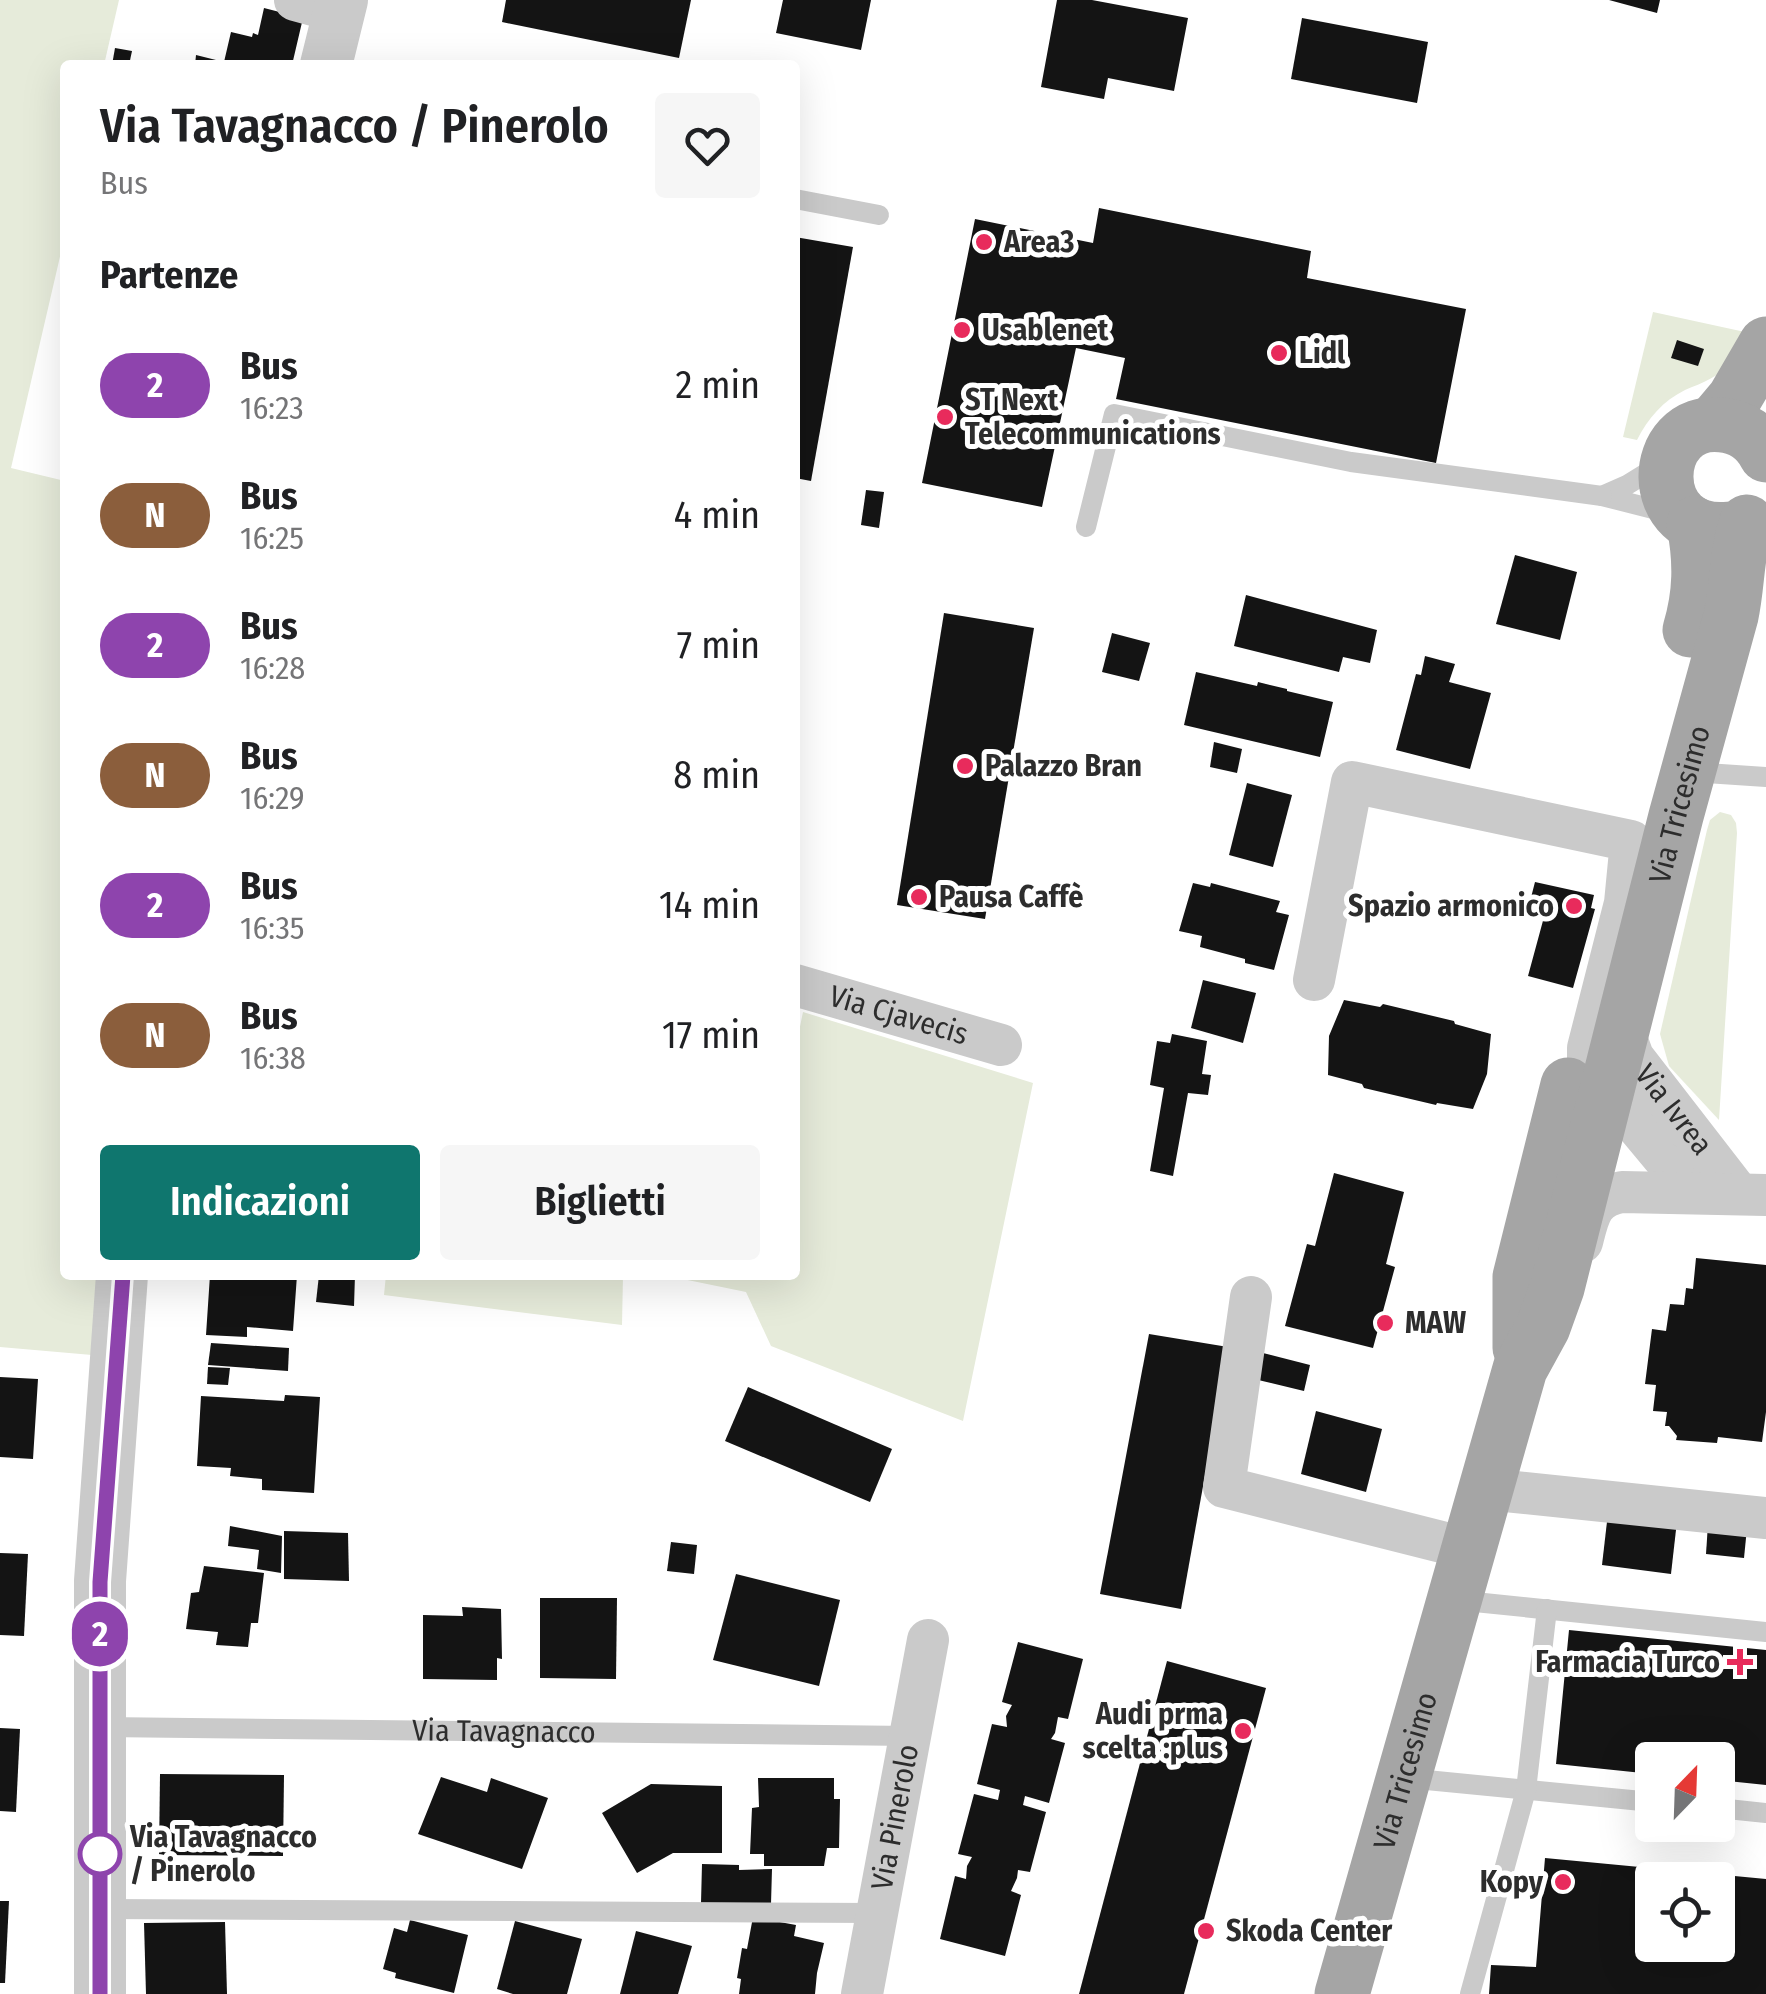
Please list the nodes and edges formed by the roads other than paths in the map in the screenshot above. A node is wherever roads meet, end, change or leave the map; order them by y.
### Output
1 (325, 4) edge
2 (326, 60) edge
3 (800, 201) edge
4 (879, 215) dead end
5 (1766, 344) edge
6 (1713, 424) junction
7 (1766, 455) edge
8 (1667, 460) junction
9 (1602, 496) junction
10 (1722, 515) edge
11 (1086, 528) dead end
12 (1690, 772) junction
13 (1766, 777) edge
14 (1631, 842) junction
15 (1314, 980) dead end
16 (800, 987) edge
17 (1624, 1020) junction
18 (1001, 1045) dead end
19 (1606, 1089) junction
20 (1692, 1192) junction
21 (1753, 1194) edge
22 (122, 1280) edge
23 (1251, 1298) dead end
24 (1531, 1348) junction
25 (1486, 1489) junction
26 (1766, 1518) edge
27 (1469, 1549) junction
28 (1454, 1600) junction
29 (1546, 1609) junction
30 (1766, 1632) edge
31 (928, 1640) dead end
32 (100, 1726) junction
33 (910, 1736) junction
34 (1404, 1777) junction
35 (1526, 1790) junction
36 (1635, 1800) edge
37 (1735, 1810) edge
38 (1766, 1813) edge
39 (99, 1909) junction
40 (875, 1913) junction
41 (100, 1994) edge
42 (862, 1994) edge
43 (1342, 1994) edge
44 (1470, 1994) edge

1 - 2 street
3 - 4 lane
5 - 6 main road
6 - 7 main road
6 - 8 main road
8 - 9 lane
8 - 10 main road, Via Tricesimo
9 - 10 lane
9 - 11 lane
10 - 12 main road, Via Tricesimo
10 - 14 main road, Via Tricesimo
12 - 13 lane
12 - 17 main road, Via Tricesimo
14 - 15 street, Via Tricesimo
14 - 19 street, Via Tricesimo
14 - 24 main road, Via Tricesimo
16 - 18 street, Via Cjavecis
17 - 19 main road, Via Tricesimo
17 - 21 street, Via Ivrea
19 - 20 street, Via Ivrea
19 - 24 main road, Via Tricesimo
20 - 21 street, Via Ivrea
20 - 24 street, Via Ivrea
22 - 32 street
23 - 27 street
24 - 25 main road, Via Tricesimo
25 - 26 street
25 - 27 main road, Via Tricesimo
27 - 28 main road, Via Tricesimo
28 - 29 lane
28 - 34 main road, Via Tricesimo
29 - 30 lane
29 - 35 lane
31 - 33 street, Via Pinerolo
32 - 33 lane, Via Tavagnacco
32 - 39 street
33 - 40 street, Via Pinerolo
34 - 35 lane
34 - 43 main road, Via Tricesimo
35 - 36 lane
35 - 44 lane
37 - 38 lane
39 - 40 lane
39 - 41 street
40 - 42 street, Via Pinerolo

